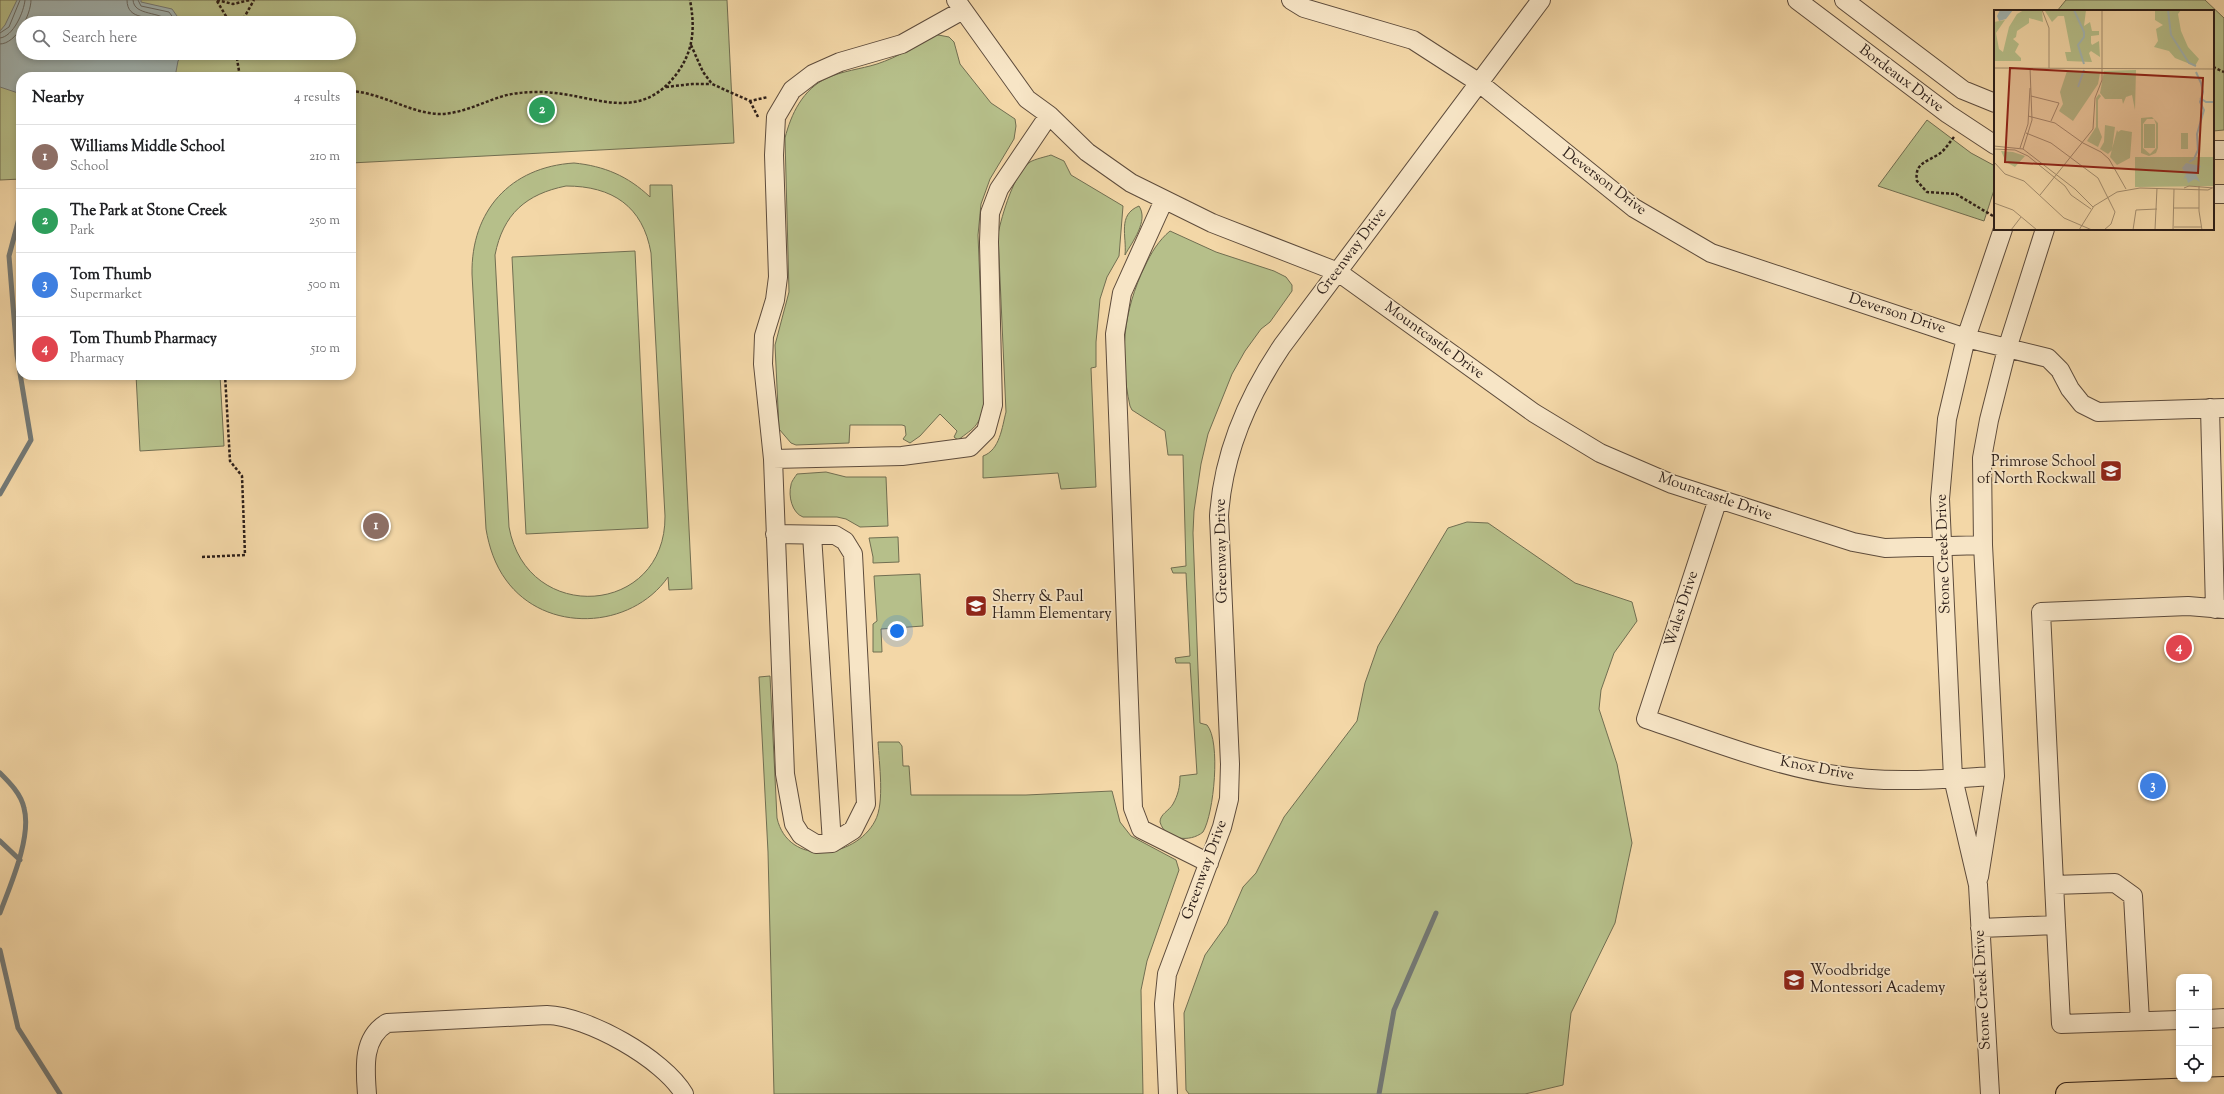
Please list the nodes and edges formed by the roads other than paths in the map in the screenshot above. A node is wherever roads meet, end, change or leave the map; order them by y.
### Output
1 (1290, 0) edge
2 (1541, 0) edge
3 (1844, 0) edge
4 (1808, 3) edge
5 (960, 5) edge
6 (1478, 82) junction
7 (1994, 104) edge
8 (1049, 115) junction
9 (1994, 144) edge
10 (1164, 200) junction
11 (1996, 230) edge
12 (2046, 230) edge
13 (1338, 272) junction
14 (1966, 338) junction
15 (2007, 349) junction
16 (2217, 408) edge
17 (773, 459) junction
18 (1718, 499) junction
19 (775, 534) junction
20 (812, 535) junction
21 (1983, 546) junction
22 (1943, 548) junction
23 (2220, 609) edge
24 (1646, 719) joint
25 (1995, 776) junction
26 (1954, 778) junction
27 (832, 844) junction
28 (1209, 863) junction
29 (1978, 885) junction
30 (2054, 885) junction
31 (2056, 925) junction
32 (1980, 928) junction
33 (2224, 1018) edge
34 (2212, 1019) edge
35 (2176, 1020) edge
36 (2140, 1021) junction
37 (2224, 1088) edge
38 (367, 1094) edge
39 (684, 1094) edge
40 (1168, 1094) edge
41 (1990, 1094) edge
42 (2067, 1094) edge

1 - 6 street, Deverson Drive
2 - 6 street, Greenway Drive
3 - 7 street, Bordeaux Drive
4 - 9 street, Bordeaux Drive
5 - 8 street, Mountcastle Drive
5 - 17 street
6 - 13 street, Greenway Drive
6 - 14 street, Deverson Drive
8 - 10 street, Mountcastle Drive
8 - 17 street
10 - 13 street, Mountcastle Drive
10 - 28 street
11 - 14 street, Stone Creek Drive
12 - 15 street, Stone Creek Drive
13 - 18 street, Mountcastle Drive
13 - 28 street, Greenway Drive
14 - 15 street, Deverson Drive
14 - 22 street, Stone Creek Drive
15 - 16 street, Deverson Drive
15 - 21 street, Stone Creek Drive
16 - 23 street
17 - 19 street
18 - 22 street, Mountcastle Drive
18 - 24 street, Wales Drive
19 - 20 street
19 - 27 street
20 - 27 street
20 - 27 street
21 - 22 street, Mountcastle Drive
21 - 25 street, Stone Creek Drive
22 - 26 street, Stone Creek Drive
23 - 30 street
24 - 26 street, Knox Drive
25 - 26 street, Knox Drive
25 - 29 street, Stone Creek Drive
26 - 29 street, Stone Creek Drive
28 - 40 street, Greenway Drive
29 - 32 street, Stone Creek Drive
30 - 31 street
30 - 36 street
31 - 32 street
31 - 36 street
32 - 41 street, Stone Creek Drive
33 - 34 street
35 - 36 street
37 - 42 main road
38 - 39 street

